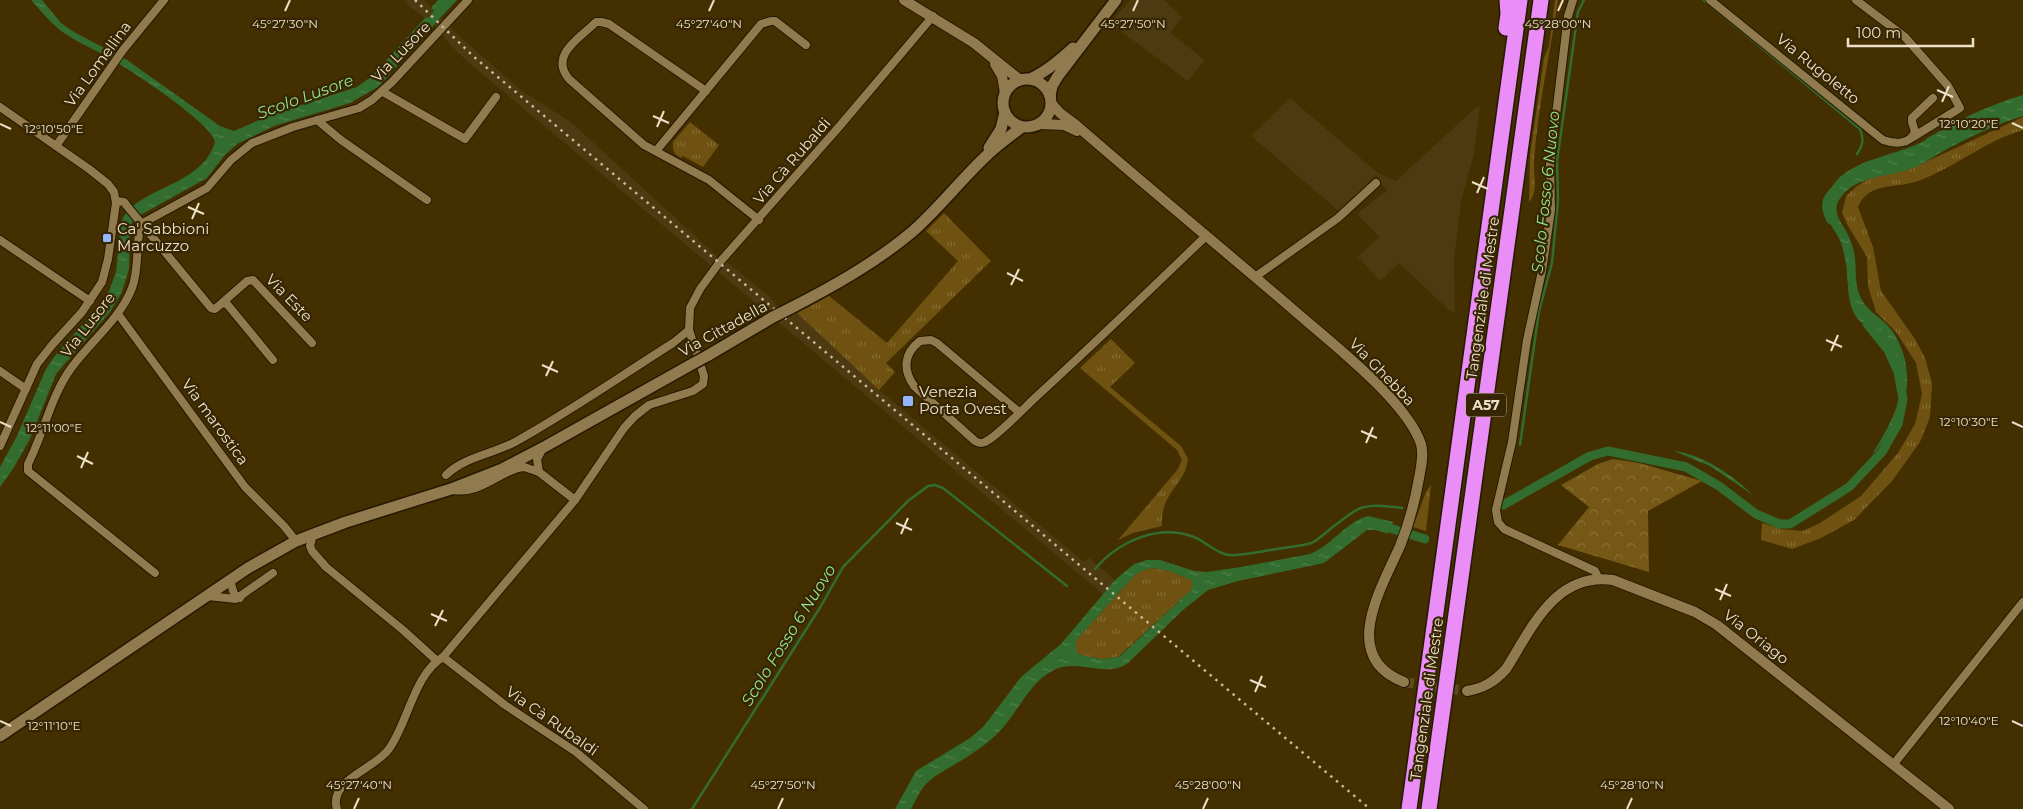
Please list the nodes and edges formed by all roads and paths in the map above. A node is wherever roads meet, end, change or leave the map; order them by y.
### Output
1 (164, 0) edge
2 (468, 0) edge
3 (904, 0) edge
4 (1116, 0) edge
5 (1507, 0) edge
6 (1520, 0) edge
7 (1541, 0) edge
8 (1573, 0) edge
9 (1710, 0) edge
10 (1856, 0) edge
11 (932, 16) junction
12 (1088, 36) junction
13 (806, 46) dead end
14 (985, 51) junction
15 (1025, 80) junction
16 (706, 90) junction
17 (383, 92) junction
18 (1005, 93) junction
19 (496, 97) dead end
20 (1933, 98) dead end
21 (1050, 99) junction
22 (0, 107) edge
23 (1005, 112) junction
24 (1504, 119) junction
25 (317, 120) junction
26 (1039, 124) junction
27 (1022, 127) junction
28 (1913, 137) junction
29 (1089, 138) junction
30 (56, 146) junction
31 (656, 151) junction
32 (983, 158) junction
33 (1376, 183) dead end
34 (427, 200) dead end
35 (116, 201) junction
36 (759, 220) junction
37 (140, 222) junction
38 (1206, 236) junction
39 (0, 240) edge
40 (1255, 277) junction
41 (90, 301) junction
42 (222, 303) junction
43 (118, 314) junction
44 (689, 330) junction
45 (312, 342) dead end
46 (273, 360) dead end
47 (0, 371) edge
48 (26, 389) junction
49 (1017, 415) junction
50 (0, 446) edge
51 (546, 446) junction
52 (540, 472) junction
53 (446, 475) dead end
54 (451, 489) junction
55 (575, 500) junction
56 (313, 534) junction
57 (296, 541) junction
58 (155, 573) dead end
59 (273, 574) dead end
60 (1599, 579) junction
61 (230, 580) junction
62 (208, 596) junction
63 (240, 598) junction
64 (2023, 602) edge
65 (439, 658) junction
66 (1404, 682) tunnel mouth
67 (1467, 691) tunnel mouth
68 (0, 736) edge
69 (1893, 765) junction
70 (337, 809) edge
71 (644, 809) edge
72 (1409, 809) edge
73 (1429, 809) edge
74 (1949, 809) edge

1 - 30 street, Via Lomellina
2 - 17 street, Via Lusore
3 - 11 street
4 - 12 main road
5 - 24 highway, A57
6 - 24 highway, Tangenziale di Mestre / A57
7 - 73 highway, Tangenziale di Mestre / A57
8 - 60 street
9 - 28 street, Via Rugoletto
10 - 28 street, Via Rugoletto
11 - 14 street
11 - 36 street, Via Cà Rubaldi
12 - 15 main road
12 - 21 main road
13 - 16 street
14 - 15 street
14 - 18 street
15 - 18 main road
15 - 21 main road
16 - 31 street
16 - 31 street
17 - 19 street
17 - 25 street, Via Lusore
18 - 23 main road
20 - 28 street
21 - 26 main road
21 - 29 street, Via Ghebba
22 - 30 street
23 - 27 main road
23 - 32 main road, Via Cittadella
24 - 72 highway, Tangenziale di Mestre / A57
25 - 34 street
25 - 37 street, Via Lusore
26 - 27 main road
26 - 29 street, Via Ghebba
27 - 32 main road, Via Cittadella
29 - 38 street, Via Ghebba
30 - 35 street
31 - 36 street
32 - 51 main road, Via Cittadella, bridge
33 - 40 street
35 - 37 street
35 - 41 street
36 - 44 street, Via Cà Rubaldi
37 - 42 street
37 - 43 street, Via Lusore
38 - 40 street, Via Ghebba
38 - 49 street
39 - 41 street
40 - 66 street, Via Ghebba
41 - 48 street
42 - 45 street, Via Este
42 - 46 street
43 - 57 street, Via marostica
43 - 58 street, Via Lusore
44 - 53 street
44 - 55 street, Via Cà Rubaldi
47 - 48 street
48 - 50 street
49 - 49 street
51 - 52 street
51 - 54 main road, Via Cittadella
52 - 54 street
52 - 55 street
54 - 56 main road, Via Cittadella
55 - 65 street, Via Cà Rubaldi
56 - 57 main road, Via Cittadella
56 - 65 street, Via Cà Rubaldi
57 - 61 main road, Via Cittadella
59 - 63 street
60 - 67 street, Via Oriago
60 - 69 street, Via Oriago
61 - 62 main road, Via Cittadella
61 - 63 street
62 - 63 street
62 - 68 main road, Via Cittadella
64 - 69 street
65 - 70 street, Via Cà Rubaldi
65 - 71 street, Via Cà Rubaldi
69 - 74 street, Via Oriago

